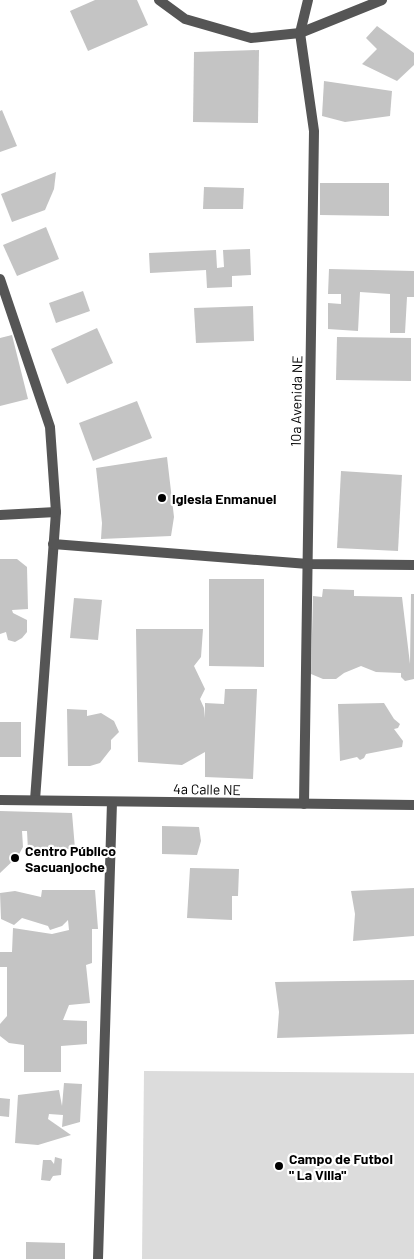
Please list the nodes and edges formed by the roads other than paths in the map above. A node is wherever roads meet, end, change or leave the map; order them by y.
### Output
1 (159, 0) edge
2 (308, 0) edge
3 (382, 0) edge
4 (300, 33) junction
5 (0, 280) edge
6 (56, 512) junction
7 (0, 515) edge
8 (53, 544) junction
9 (308, 564) junction
10 (414, 565) edge
11 (0, 800) edge
12 (35, 800) junction
13 (112, 802) junction
14 (304, 804) junction
15 (414, 805) edge
16 (98, 1259) edge

1 - 4 street
2 - 4 street, 10a Avenida NE
3 - 4 street
4 - 9 street, 10a Avenida NE
5 - 6 street
6 - 7 street
6 - 8 street
8 - 9 street
8 - 12 street
9 - 10 street
9 - 14 street, 10a Avenida NE
11 - 12 street, 4a Calle NE
12 - 13 street, 4a Calle NE
13 - 14 street, 4a Calle NE
13 - 16 street
14 - 15 street, 4a Calle NE

